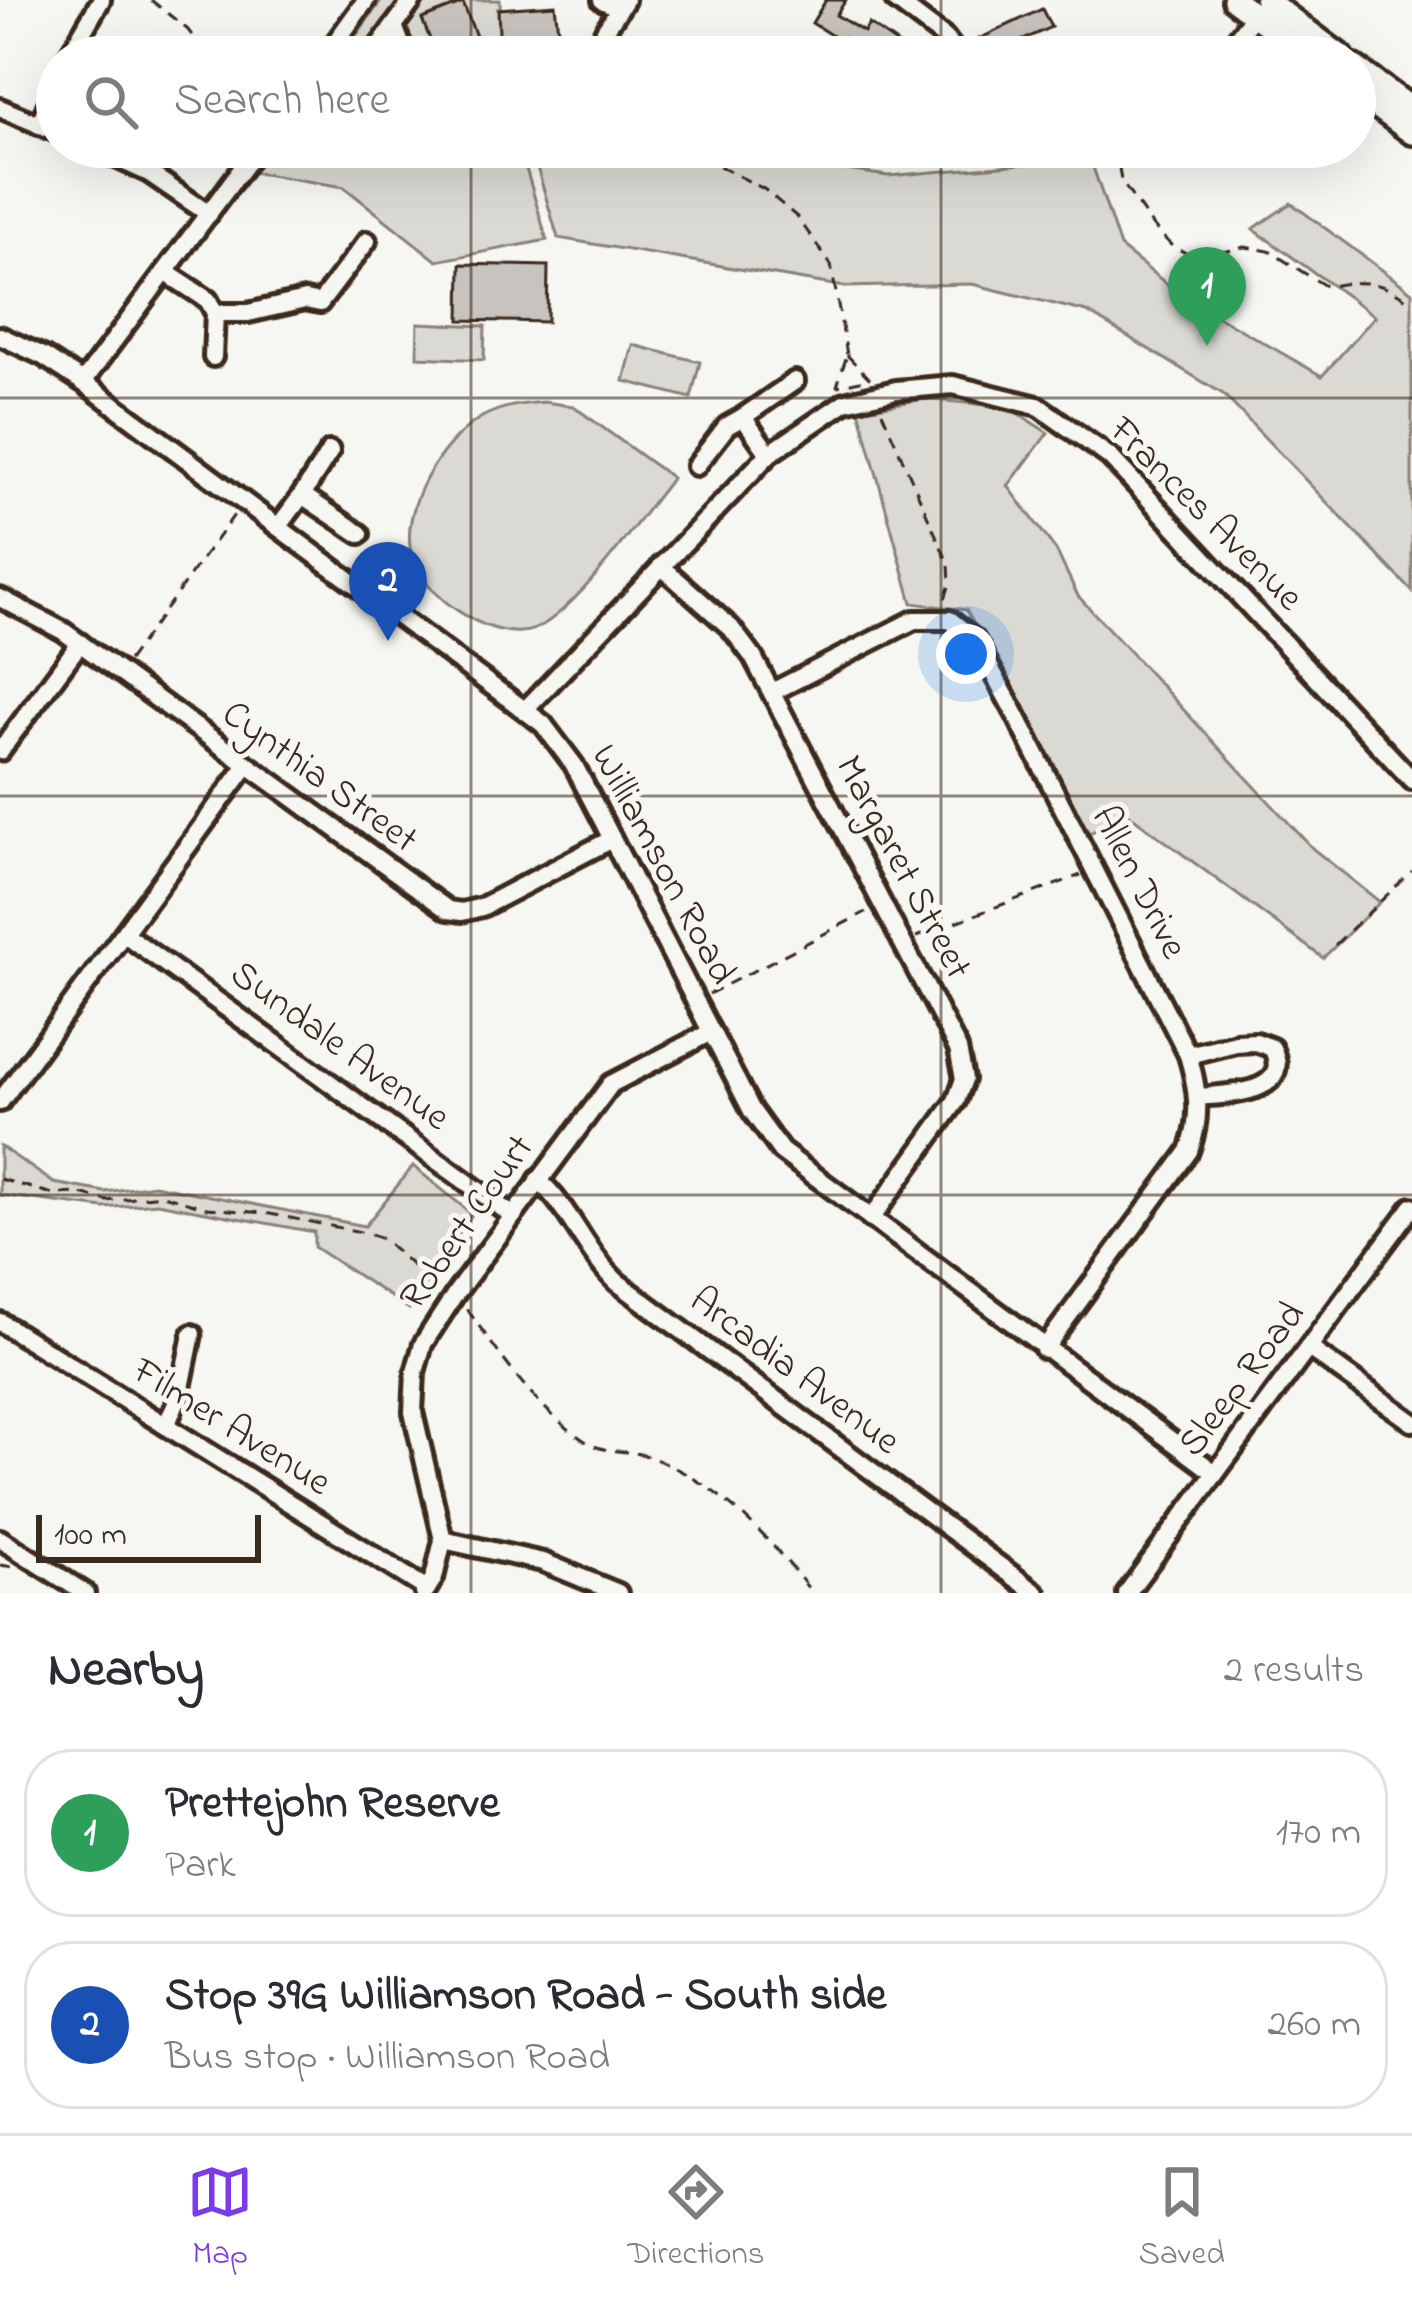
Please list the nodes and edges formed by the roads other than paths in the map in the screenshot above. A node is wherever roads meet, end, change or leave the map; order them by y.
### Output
1 (101, 0) edge
2 (367, 0) edge
3 (412, 0) edge
4 (895, 0) edge
5 (1234, 0) edge
6 (615, 3) edge
7 (1262, 5) edge
8 (394, 26) junction
9 (80, 36) edge
10 (340, 36) edge
11 (387, 36) edge
12 (398, 36) edge
13 (604, 36) edge
14 (942, 36) edge
15 (1238, 36) edge
16 (1291, 36) edge
17 (1310, 36) edge
18 (1376, 82) edge
19 (1376, 106) edge
20 (0, 108) edge
21 (1412, 109) edge
22 (36, 123) edge
23 (1412, 133) edge
24 (137, 168) edge
25 (242, 168) edge
26 (208, 214) junction
27 (367, 241) dead end
28 (165, 272) junction
29 (215, 313) junction
30 (0, 336) edge
31 (213, 357) dead end
32 (795, 381) dead end
33 (83, 382) junction
34 (743, 417) junction
35 (330, 452) dead end
36 (769, 454) junction
37 (696, 466) dead end
38 (302, 495) junction
39 (279, 526) junction
40 (360, 534) dead end
41 (661, 566) junction
42 (0, 598) edge
43 (80, 643) junction
44 (772, 692) junction
45 (526, 709) junction
46 (0, 751) edge
47 (247, 766) junction
48 (1412, 780) edge
49 (612, 839) junction
50 (126, 935) junction
51 (711, 1031) junction
52 (1188, 1055) junction
53 (1198, 1097) junction
54 (0, 1102) edge
55 (538, 1180) junction
56 (1412, 1207) edge
57 (512, 1215) junction
58 (871, 1220) junction
59 (0, 1322) edge
60 (192, 1334) dead end
61 (1310, 1348) junction
62 (1044, 1349) junction
63 (1412, 1422) edge
64 (166, 1426) junction
65 (1214, 1473) junction
66 (0, 1539) edge
67 (443, 1540) junction
68 (425, 1591) edge
69 (85, 1593) edge
70 (618, 1593) edge
71 (1036, 1593) edge
72 (1127, 1593) edge

1 - 9 street
2 - 10 street
3 - 8 street
4 - 14 street
5 - 7 main road
6 - 13 street
7 - 15 street
7 - 16 main road
7 - 17 main road
8 - 11 street
8 - 12 street
18 - 21 main road
19 - 23 main road
20 - 22 street
24 - 26 street
25 - 26 street
26 - 28 street
27 - 29 street
28 - 29 street
28 - 33 street
29 - 31 street
30 - 33 street, Williamson Road
32 - 34 street
33 - 39 street, Williamson Road
34 - 36 street
34 - 37 street
35 - 38 street
36 - 41 street, Frances Avenue
36 - 48 street, Frances Avenue
38 - 39 street
38 - 40 street
39 - 45 street, Williamson Road
41 - 44 street, Margaret Street
41 - 45 street, Frances Avenue
42 - 43 street, Cynthia Street
43 - 46 street
43 - 47 street, Cynthia Street
44 - 52 street, Allen Drive
44 - 58 street, Margaret Street
45 - 49 street, Williamson Road
47 - 49 street, Cynthia Street
47 - 50 street
49 - 51 street, Williamson Road
50 - 54 street
50 - 57 street, Sundale Avenue
51 - 55 street, Robert Court
51 - 58 street, Williamson Road
52 - 53 street, Allen Drive
52 - 53 street
53 - 62 street, Allen Drive
55 - 57 street, Robert Court
55 - 71 street, Arcadia Avenue
56 - 61 street, Sleep Road
57 - 67 street, Robert Court
58 - 62 street, Williamson Road
59 - 64 street, Filmer Avenue
60 - 64 street
61 - 63 street
61 - 65 street, Sleep Road
62 - 65 street, Williamson Road
64 - 68 street, Filmer Avenue
65 - 72 street, Sleep Road
66 - 69 street
67 - 68 street
67 - 70 street

